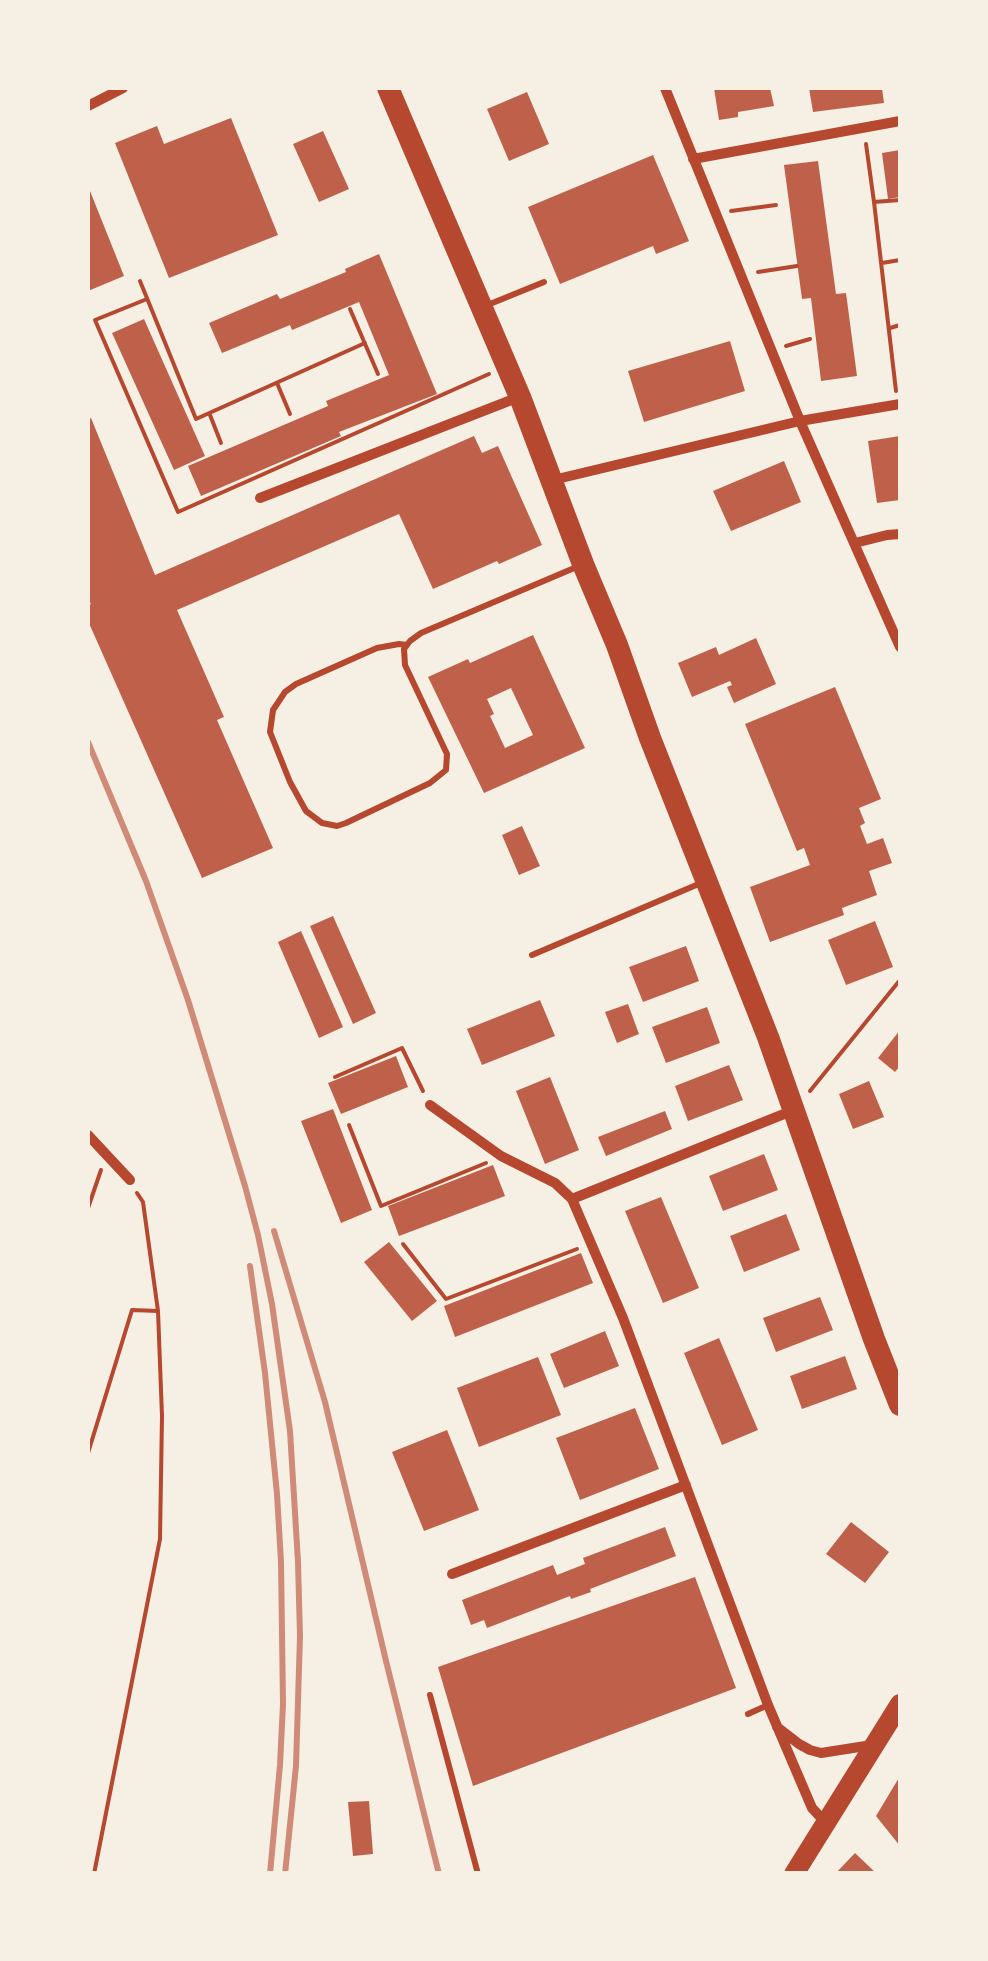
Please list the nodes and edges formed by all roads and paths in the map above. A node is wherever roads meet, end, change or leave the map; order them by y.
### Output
1 (124, 88) edge
2 (388, 88) edge
3 (666, 88) edge
4 (88, 106) edge
5 (900, 121) edge
6 (864, 127) junction
7 (693, 159) junction
8 (900, 200) edge
9 (874, 202) junction
10 (776, 206) dead end
11 (715, 212) junction
12 (900, 260) edge
13 (882, 263) junction
14 (798, 266) dead end
15 (739, 274) junction
16 (140, 281) dead end
17 (544, 282) dead end
18 (147, 299) junction
19 (484, 306) junction
20 (350, 309) dead end
21 (900, 326) edge
22 (890, 328) junction
23 (810, 340) dead end
24 (365, 343) junction
25 (772, 350) junction
26 (508, 366) junction
27 (378, 374) dead end
28 (276, 383) junction
29 (520, 397) junction
30 (899, 404) edge
31 (209, 414) junction
32 (290, 414) dead end
33 (800, 421) junction
34 (221, 442) dead end
35 (552, 480) junction
36 (260, 498) dead end
37 (900, 534) edge
38 (855, 543) junction
39 (583, 564) junction
40 (407, 645) junction
41 (900, 646) edge
42 (707, 880) junction
43 (532, 955) dead end
44 (900, 980) edge
45 (335, 1077) dead end
46 (430, 1105) joint
47 (794, 1110) junction
48 (348, 1125) dead end
49 (88, 1135) edge
50 (501, 1156) junction
51 (109, 1157) junction
52 (130, 1180) joint
53 (572, 1198) junction
54 (88, 1208) edge
55 (403, 1244) dead end
56 (591, 1244) junction
57 (158, 1311) junction
58 (900, 1406) edge
59 (88, 1425) edge
60 (96, 1428) junction
61 (88, 1453) edge
62 (686, 1485) junction
63 (452, 1574) dead end
64 (430, 1695) dead end
65 (900, 1704) edge
66 (768, 1705) junction
67 (748, 1714) dead end
68 (776, 1727) junction
69 (874, 1745) junction
70 (826, 1823) junction
71 (94, 1874) edge
72 (478, 1874) edge
73 (794, 1874) edge

1 - 4 street
2 - 19 main road
3 - 7 street
5 - 6 street
6 - 7 street
6 - 9 path
7 - 11 street
8 - 9 path
9 - 13 path
10 - 11 path
11 - 15 street
12 - 13 path
13 - 22 path
14 - 15 path
15 - 25 street
16 - 18 path
17 - 19 lane
18 - 26 path
18 - 31 path
19 - 26 main road
20 - 24 path
21 - 22 path
22 - 30 path
23 - 25 path
24 - 27 path
24 - 28 path
25 - 33 street
26 - 29 main road
28 - 31 path
28 - 32 path
29 - 35 main road
29 - 36 street
30 - 33 street
31 - 34 path
33 - 35 street
33 - 38 street
35 - 39 main road
37 - 38 street
38 - 41 street
39 - 40 lane
39 - 42 main road
40 - 40 lane
42 - 43 lane
42 - 47 main road
44 - 47 path
45 - 46 path
46 - 50 street
47 - 53 street
47 - 58 main road
48 - 50 path
49 - 51 street
50 - 53 street
51 - 52 street
51 - 54 path
52 - 57 path
53 - 56 street
55 - 56 path
56 - 62 street
57 - 60 path
57 - 71 path
59 - 60 path
60 - 61 path
62 - 63 street
62 - 66 street
64 - 72 lane
65 - 69 main road
66 - 67 lane
66 - 68 street
68 - 69 street
68 - 70 street
69 - 70 main road
70 - 73 main road

